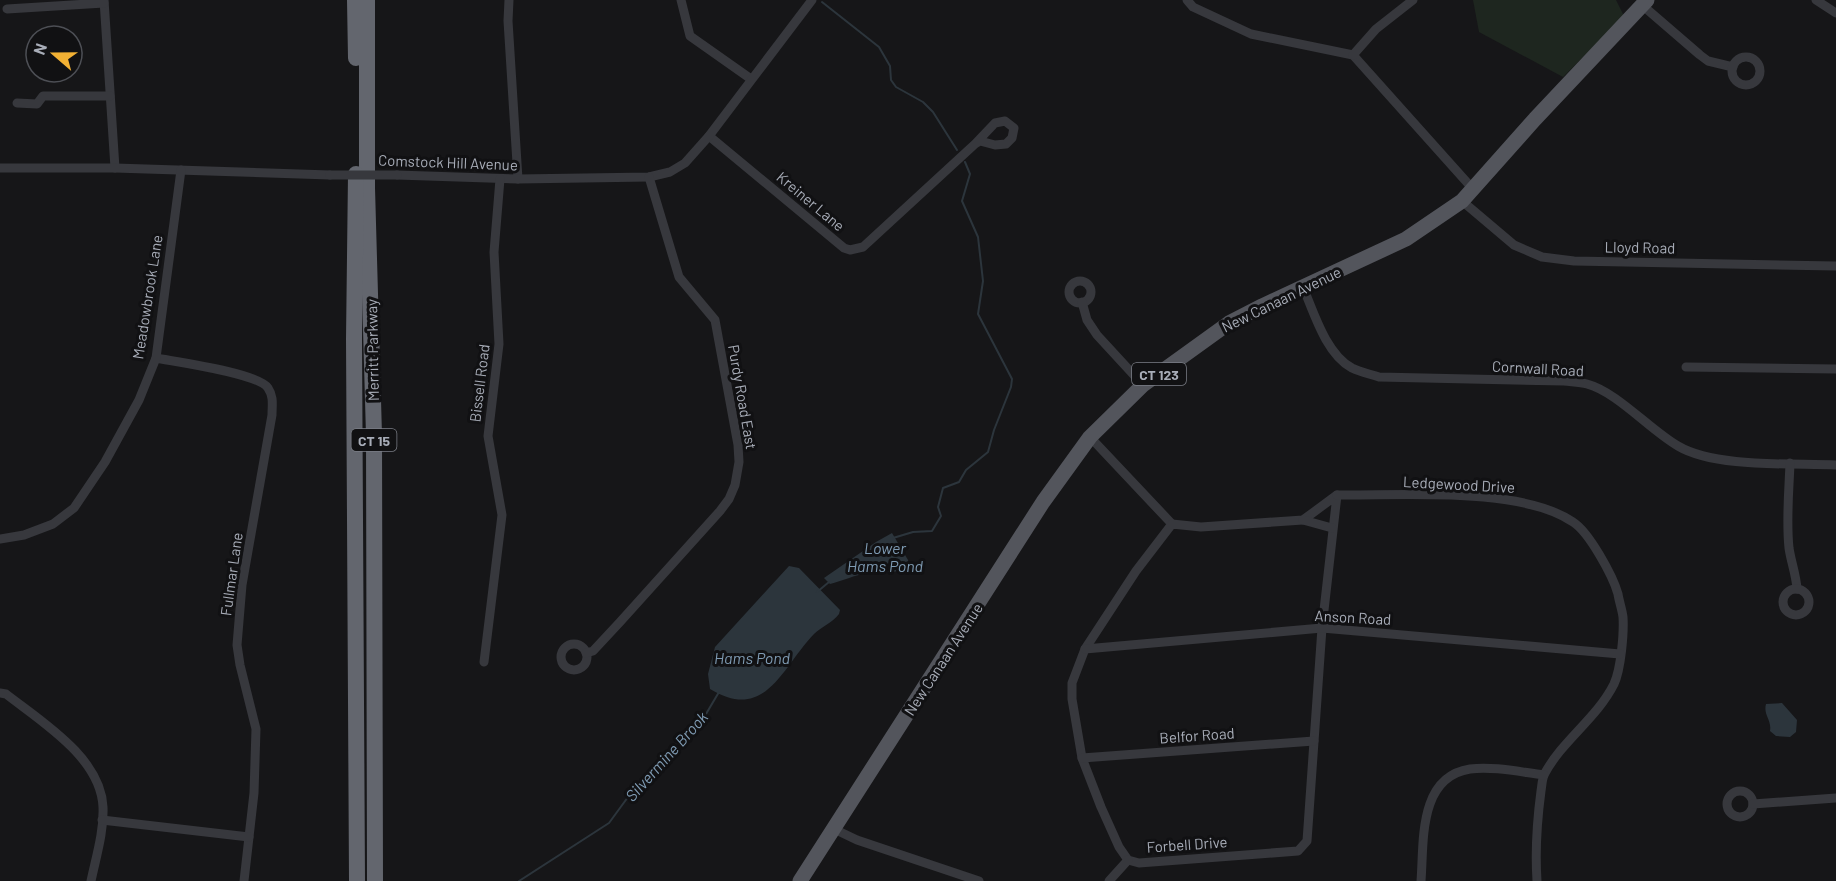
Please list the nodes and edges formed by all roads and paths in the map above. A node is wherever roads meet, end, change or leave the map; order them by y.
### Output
1 (355, 0) edge
2 (367, 0) edge
3 (509, 0) edge
4 (681, 0) edge
5 (812, 0) edge
6 (1187, 0) edge
7 (1413, 0) edge
8 (1816, 0) edge
9 (104, 1) edge
10 (1645, 3) edge
11 (7, 9) dead end
12 (1836, 13) edge
13 (1353, 55) junction
14 (1733, 67) dead end
15 (751, 79) junction
16 (110, 96) junction
17 (17, 103) dead end
18 (709, 135) junction
19 (975, 144) dead end
20 (0, 168) edge
21 (115, 168) junction
22 (181, 170) junction
23 (649, 177) junction
24 (500, 178) junction
25 (518, 179) junction
26 (1472, 188) junction
27 (1461, 201) junction
28 (1836, 266) edge
29 (1303, 287) junction
30 (1082, 302) dead end
31 (156, 358) junction
32 (1686, 367) dead end
33 (1836, 369) edge
34 (1143, 385) junction
35 (1090, 437) junction
36 (1790, 463) junction
37 (1836, 465) edge
38 (1337, 495) junction
39 (1303, 520) junction
40 (1172, 524) junction
41 (1332, 528) junction
42 (0, 539) edge
43 (1797, 589) dead end
44 (1322, 628) junction
45 (1085, 649) junction
46 (586, 653) dead end
47 (1620, 654) junction
48 (484, 662) dead end
49 (0, 693) edge
50 (1314, 741) junction
51 (1082, 758) junction
52 (1544, 775) junction
53 (1836, 798) edge
54 (1753, 804) dead end
55 (102, 820) junction
56 (834, 829) junction
57 (249, 837) junction
58 (1128, 860) junction
59 (91, 881) edge
60 (244, 881) edge
61 (357, 881) edge
62 (375, 881) edge
63 (800, 881) edge
64 (979, 881) edge
65 (1109, 881) edge
66 (1421, 881) edge
67 (1537, 881) edge

1 - 61 highway, Merritt Parkway / CT 15
2 - 62 highway, Merritt Parkway / CT 15
3 - 25 street
4 - 15 street
5 - 15 street, Comstock Hill Avenue
6 - 13 street
7 - 13 street
8 - 12 street
9 - 11 street
9 - 16 street
10 - 14 street
10 - 26 main road, New Canaan Avenue / CT 123
13 - 26 street
15 - 18 street, Comstock Hill Avenue
16 - 17 street
16 - 21 street
18 - 19 street, Kreiner Lane
18 - 23 street, Comstock Hill Avenue
20 - 21 street, Comstock Hill Avenue
21 - 22 street, Comstock Hill Avenue
22 - 24 street, Comstock Hill Avenue, bridge
22 - 31 street, Meadowbrook Lane
23 - 25 street, Comstock Hill Avenue
23 - 46 street, Purdy Road East
24 - 25 street, Comstock Hill Avenue
24 - 48 street, Bissell Road
26 - 27 main road, New Canaan Avenue / CT 123
27 - 28 street, Lloyd Road
27 - 29 main road, New Canaan Avenue / CT 123
29 - 34 main road, New Canaan Avenue / CT 123
29 - 36 street, Cornwall Road
30 - 34 street
31 - 42 street, Meadowbrook Lane
31 - 57 street, Fullmar Lane
32 - 33 street
34 - 35 main road, New Canaan Avenue / CT 123
35 - 40 street
35 - 56 main road, New Canaan Avenue / CT 123
36 - 37 street, Cornwall Road
36 - 43 street
38 - 39 street
38 - 41 street, Forbell Drive
38 - 47 street, Ledgewood Drive
39 - 40 street
39 - 41 street
40 - 45 street, Forbell Drive
41 - 44 street, Forbell Drive
44 - 45 street, Anson Road
44 - 47 street, Anson Road
44 - 50 street, Forbell Drive
45 - 51 street, Forbell Drive
47 - 52 street, Ledgewood Drive
49 - 55 street
50 - 51 street, Belfor Road
50 - 58 street, Forbell Drive
51 - 58 street, Forbell Drive
52 - 66 street
52 - 67 street, Ledgewood Drive
53 - 54 street
55 - 57 street
55 - 59 street
56 - 63 main road, New Canaan Avenue / CT 123
56 - 64 street
57 - 60 street, Fullmar Lane
58 - 65 street

